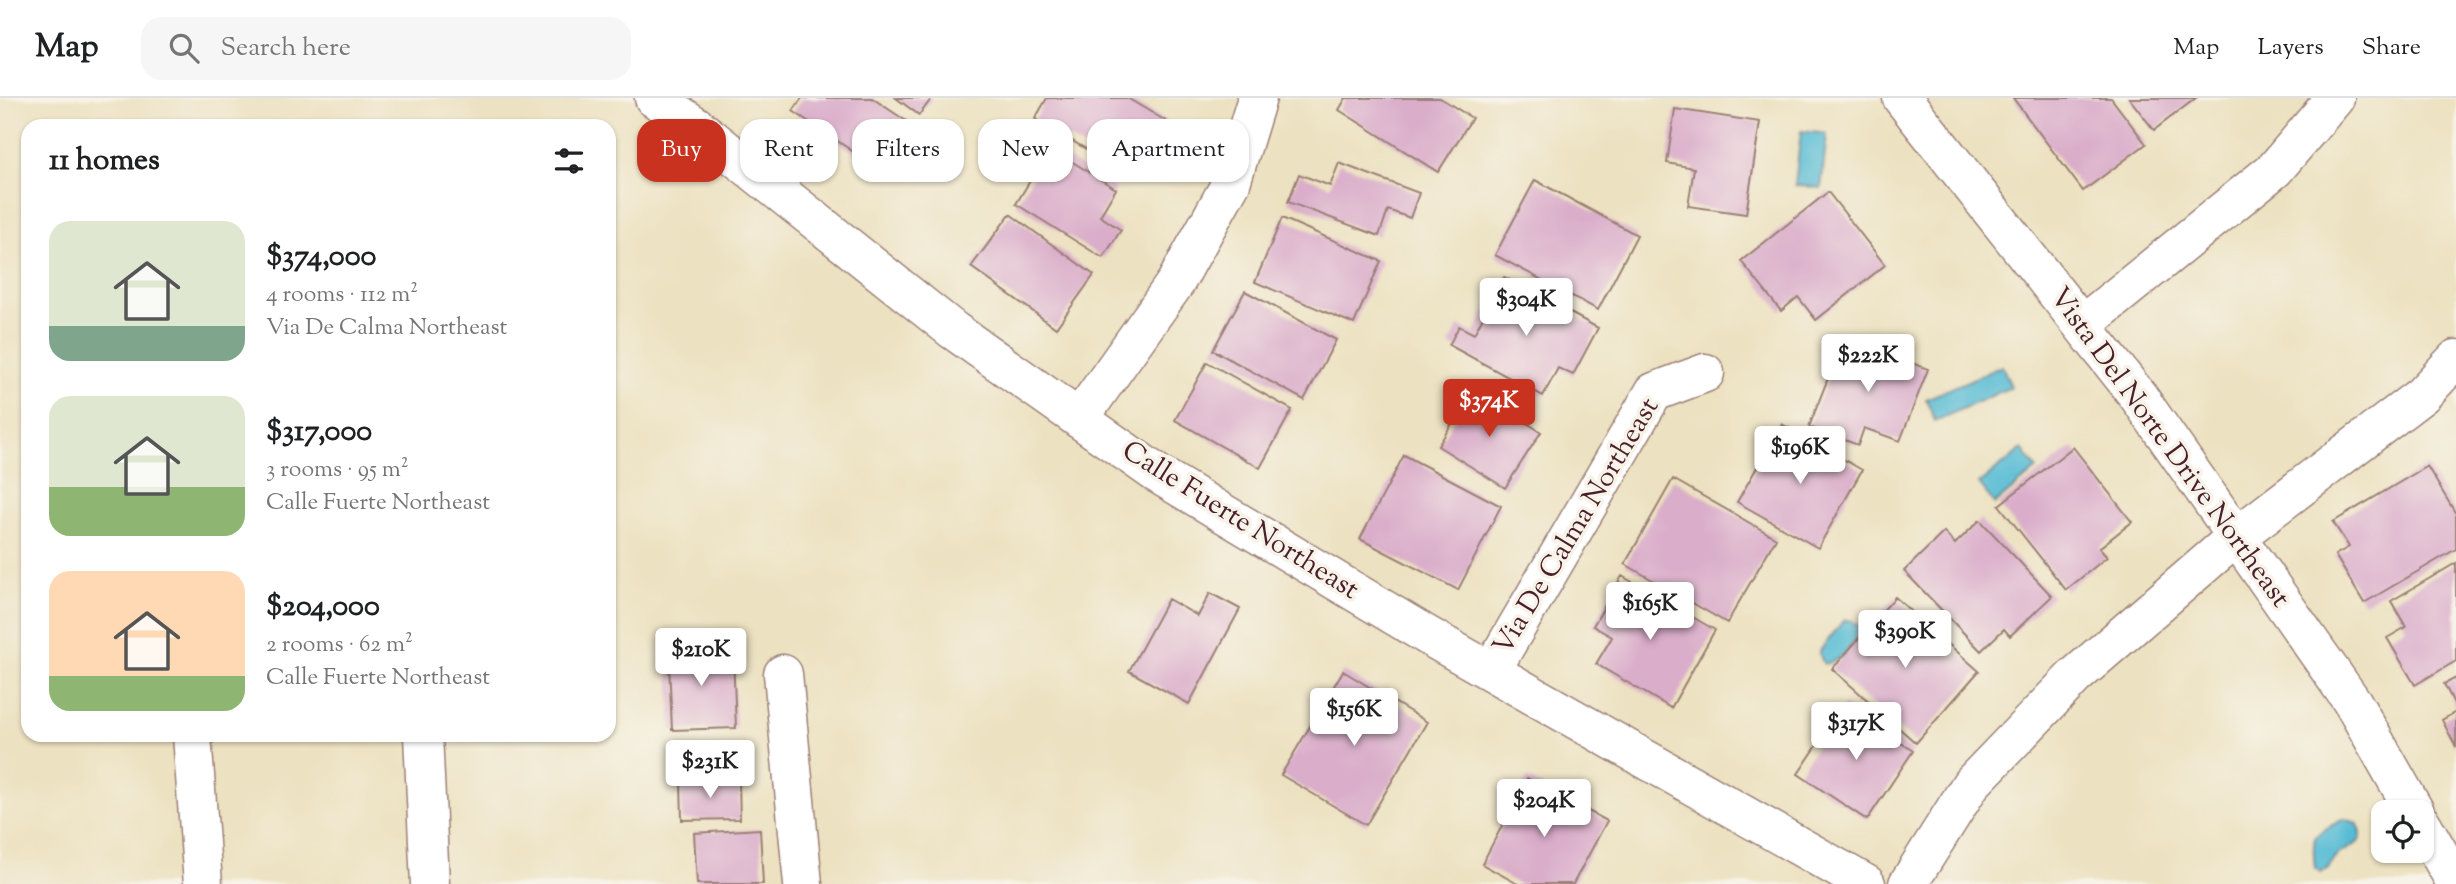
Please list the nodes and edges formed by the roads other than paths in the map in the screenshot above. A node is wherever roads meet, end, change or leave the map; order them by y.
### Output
1 (654, 98) edge
2 (1257, 98) edge
3 (1902, 98) edge
4 (2335, 98) edge
5 (704, 112) edge
6 (2082, 325) junction
7 (2456, 359) edge
8 (1705, 373) dead end
9 (1079, 419) junction
10 (2237, 536) junction
11 (1491, 671) junction
12 (783, 674) dead end
13 (193, 742) edge
14 (423, 742) edge
15 (2408, 800) edge
16 (2434, 845) edge
17 (2456, 883) edge
18 (203, 884) edge
19 (430, 884) edge
20 (803, 884) edge
21 (1867, 884) edge
22 (1908, 884) edge

1 - 5 street, Calle Fuerte Northeast
2 - 9 street
3 - 6 street, Vista Del Norte Drive Northeast
4 - 6 street
5 - 9 street, Calle Fuerte Northeast
6 - 10 street, Vista Del Norte Drive Northeast
7 - 10 street
8 - 11 street, Via De Calma Northeast
9 - 11 street, Calle Fuerte Northeast
10 - 15 street, Vista Del Norte Drive Northeast
10 - 22 street
11 - 21 street, Calle Fuerte Northeast
12 - 20 street
13 - 18 street
14 - 19 street
16 - 17 street

